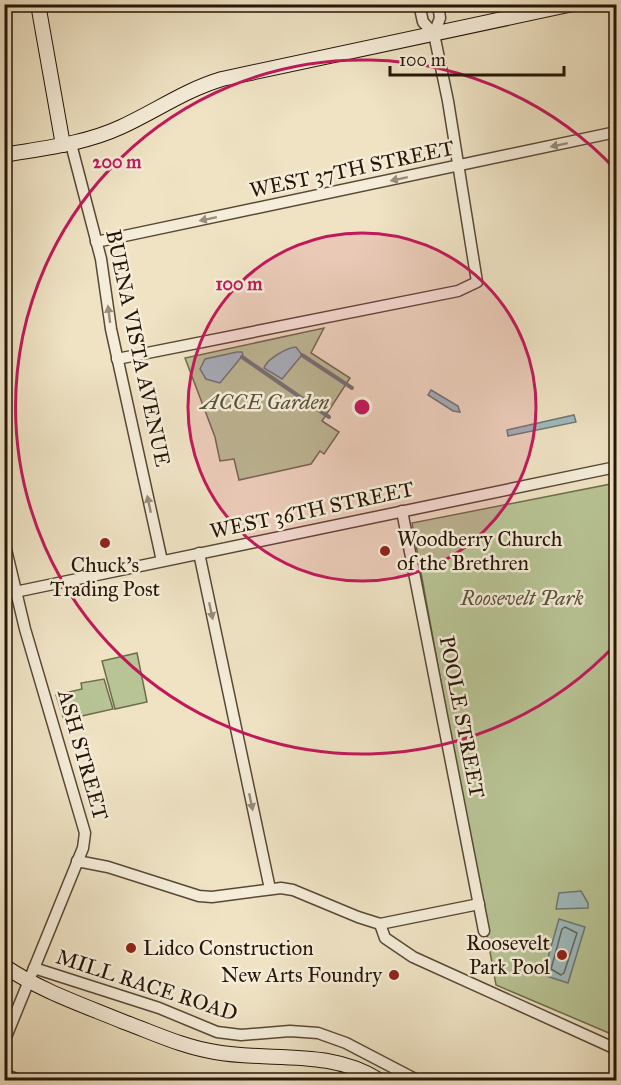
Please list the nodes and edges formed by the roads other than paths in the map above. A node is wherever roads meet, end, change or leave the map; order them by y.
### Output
1 (38, 4) edge
2 (419, 4) edge
3 (438, 4) edge
4 (573, 4) edge
5 (434, 34) junction
6 (616, 132) edge
7 (67, 145) junction
8 (4, 155) edge
9 (456, 167) junction
10 (96, 242) junction
11 (117, 359) junction
12 (616, 467) edge
13 (402, 511) junction
14 (4, 541) edge
15 (199, 554) junction
16 (162, 561) junction
17 (15, 592) junction
18 (77, 861) junction
19 (270, 889) junction
20 (479, 904) junction
21 (380, 924) junction
22 (484, 931) dead end
23 (4, 966) edge
24 (34, 968) junction
25 (29, 982) junction
26 (4, 1042) edge
27 (616, 1049) edge
28 (4, 1074) edge
29 (19, 1080) edge
30 (378, 1080) edge
31 (417, 1080) edge

1 - 7 street, BUENA VISTA AVENUE
2 - 5 street
3 - 5 street
4 - 5 street
5 - 7 street
5 - 9 street
6 -> 9 street, WEST 37TH STREET
7 - 8 street
7 - 10 street, BUENA VISTA AVENUE
9 -> 10 street, WEST 37TH STREET
9 - 11 street
11 -> 10 street, BUENA VISTA AVENUE
16 -> 11 street, BUENA VISTA AVENUE
12 - 13 street, WEST 36TH STREET
13 - 15 street, WEST 36TH STREET
13 - 20 street, POOLE STREET
14 - 17 street, ASH STREET
15 - 16 street, WEST 36TH STREET
15 -> 19 street
16 - 17 street, WEST 36TH STREET
17 - 18 street, ASH STREET
18 - 19 street
18 - 24 street, ASH STREET
19 - 21 street
20 - 21 street
20 - 22 street, POOLE STREET
21 - 27 street
23 - 25 street
24 - 25 street, ASH STREET
24 - 31 street, MILL RACE ROAD
25 - 26 street, ASH STREET
25 - 30 street
28 - 29 street

